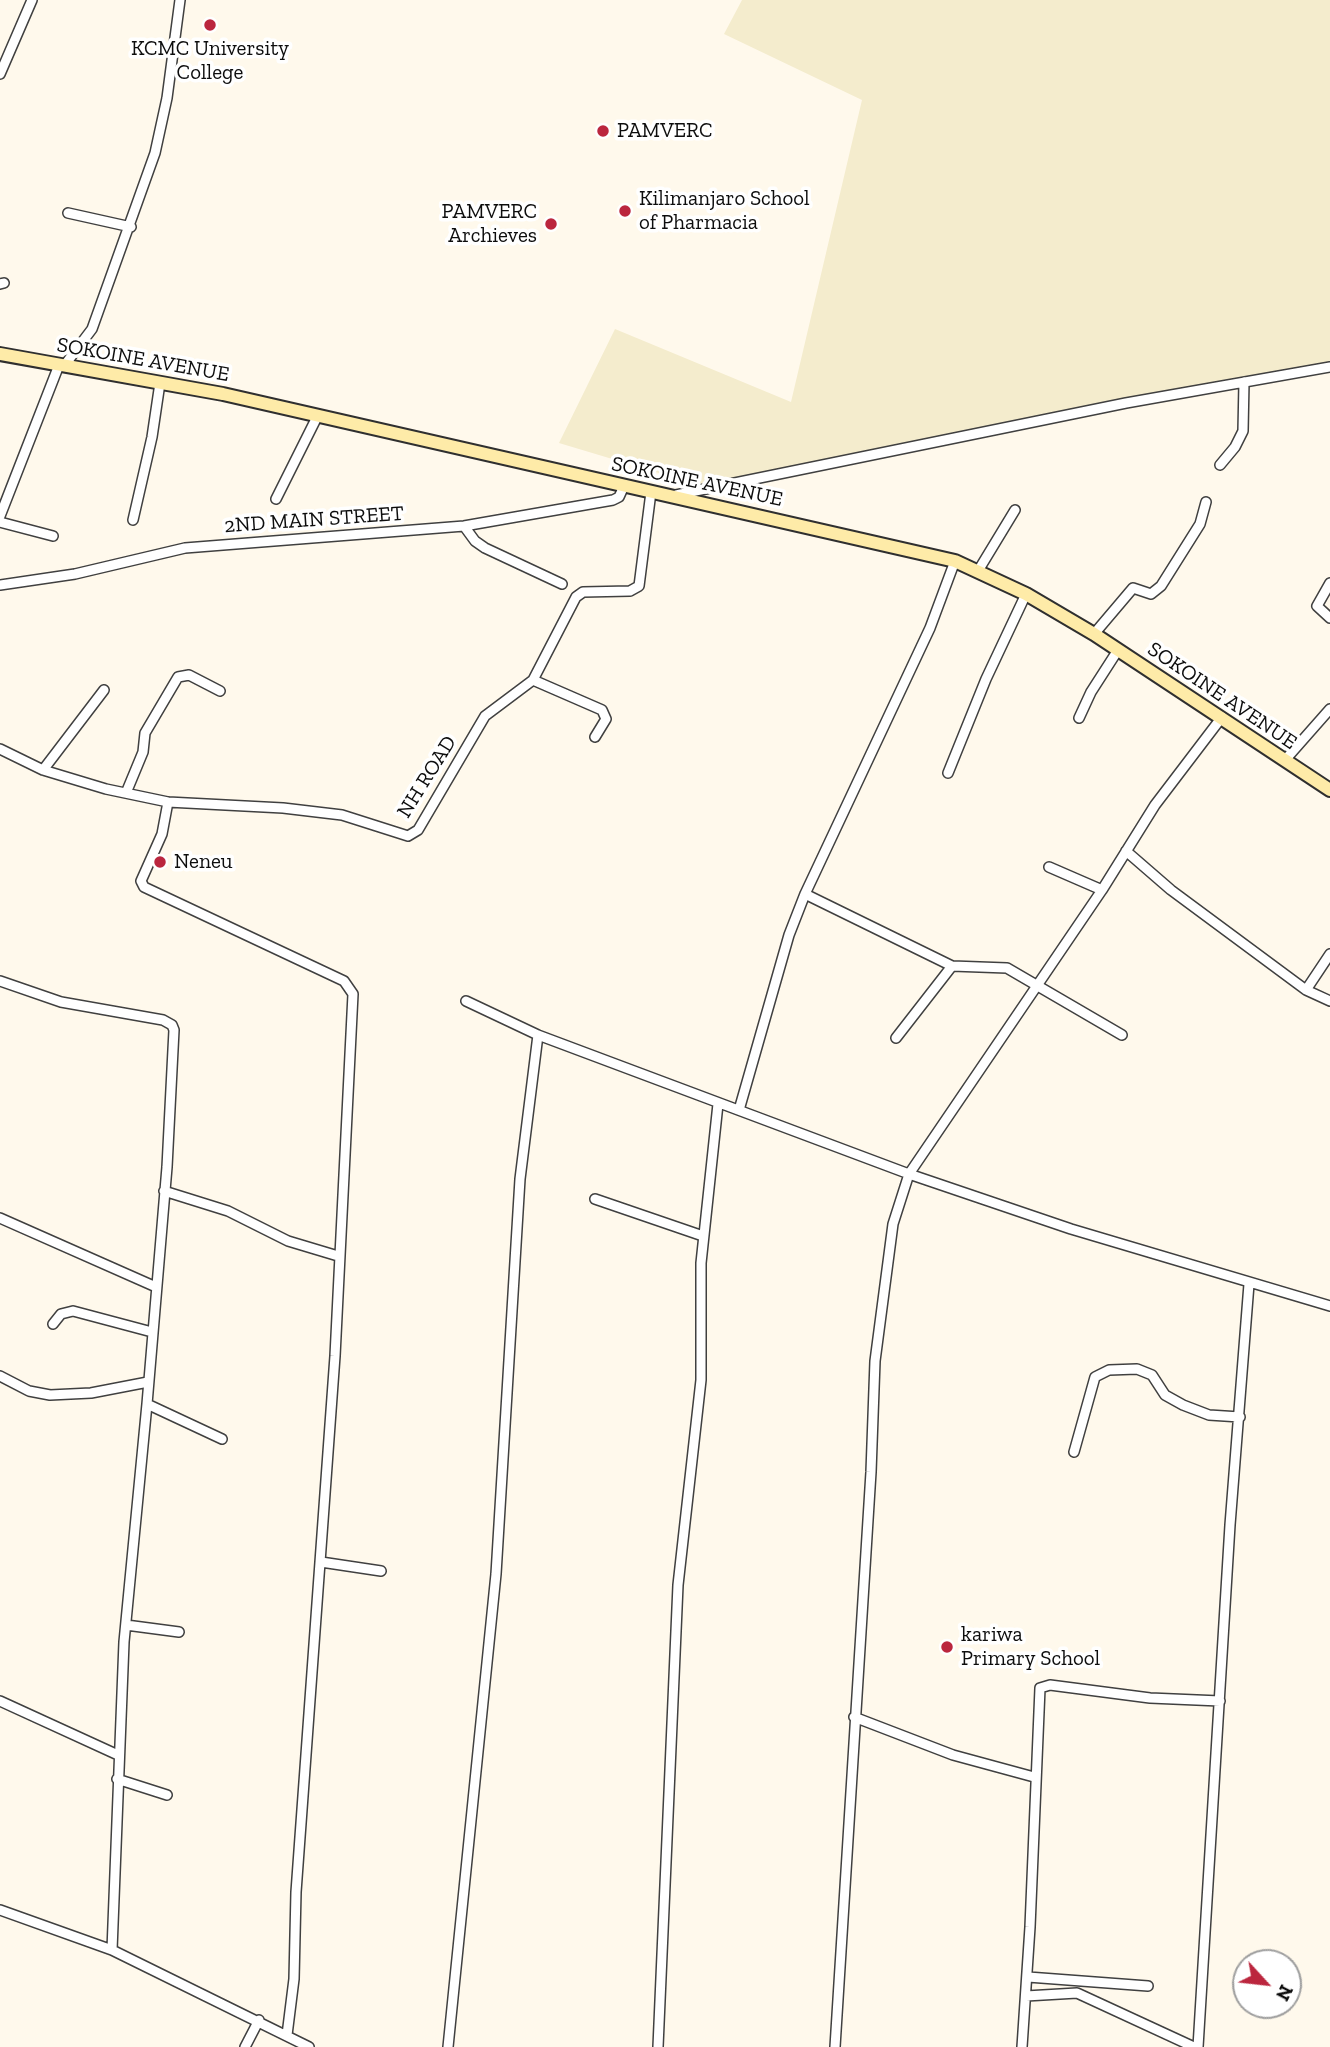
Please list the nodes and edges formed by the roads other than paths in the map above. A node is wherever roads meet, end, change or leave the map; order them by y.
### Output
1 (32, 0) edge
2 (180, 0) edge
3 (0, 74) edge
4 (68, 213) dead end
5 (131, 227) junction
6 (0, 354) edge
7 (62, 366) junction
8 (1330, 367) edge
9 (1244, 382) junction
10 (160, 383) junction
11 (317, 417) junction
12 (1220, 465) dead end
13 (624, 486) junction
14 (651, 492) junction
15 (674, 495) junction
16 (275, 499) dead end
17 (1206, 502) dead end
18 (1015, 510) dead end
19 (0, 516) edge
20 (133, 520) dead end
21 (0, 522) edge
22 (464, 526) junction
23 (53, 536) dead end
24 (955, 561) junction
25 (978, 571) junction
26 (1330, 583) edge
27 (562, 584) dead end
28 (0, 585) edge
29 (1026, 594) junction
30 (1330, 618) edge
31 (1094, 634) junction
32 (1118, 650) junction
33 (533, 680) junction
34 (104, 690) dead end
35 (220, 691) dead end
36 (1330, 709) edge
37 (1222, 717) junction
38 (1079, 718) dead end
39 (595, 737) dead end
40 (0, 749) edge
41 (1285, 761) junction
42 (43, 770) junction
43 (947, 773) dead end
44 (1330, 790) edge
45 (126, 793) junction
46 (168, 802) junction
47 (1126, 851) junction
48 (1049, 867) dead end
49 (1102, 890) junction
50 (805, 894) junction
51 (1330, 954) edge
52 (952, 966) junction
53 (0, 981) edge
54 (1036, 984) junction
55 (1306, 990) junction
56 (1330, 1000) edge
57 (466, 1001) dead end
58 (538, 1035) junction
59 (1122, 1035) dead end
60 (896, 1038) dead end
61 (718, 1104) junction
62 (739, 1110) junction
63 (909, 1174) junction
64 (164, 1191) junction
65 (595, 1199) dead end
66 (0, 1218) edge
67 (703, 1236) junction
68 (338, 1256) junction
69 (1249, 1284) junction
70 (156, 1287) junction
71 (1330, 1307) edge
72 (53, 1324) dead end
73 (152, 1332) junction
74 (0, 1376) edge
75 (148, 1382) junction
76 (148, 1404) junction
77 (1240, 1417) junction
78 (222, 1439) dead end
79 (1074, 1452) dead end
80 (321, 1562) junction
81 (381, 1571) dead end
82 (126, 1625) junction
83 (179, 1632) dead end
84 (0, 1701) edge
85 (1220, 1701) junction
86 (854, 1717) junction
87 (118, 1755) junction
88 (1034, 1777) junction
89 (117, 1779) junction
90 (167, 1795) dead end
91 (0, 1910) edge
92 (112, 1950) junction
93 (1027, 1977) junction
94 (1148, 1986) dead end
95 (1027, 1996) junction
96 (259, 2020) junction
97 (287, 2035) junction
98 (245, 2047) edge
99 (309, 2047) edge
100 (448, 2047) edge
101 (657, 2047) edge
102 (835, 2047) edge
103 (1022, 2047) edge
104 (1196, 2047) edge

1 - 3 street
2 - 5 street
4 - 5 street
5 - 7 street
6 - 7 street, SOKOINE AVENUE
7 - 10 street, SOKOINE AVENUE
7 - 19 street
8 - 9 street
9 - 12 street
9 - 15 street
10 - 11 street, SOKOINE AVENUE
10 - 20 street
11 - 13 street, SOKOINE AVENUE
11 - 16 street
13 - 14 street, SOKOINE AVENUE
13 - 22 street, 2ND MAIN STREET
14 - 15 street, SOKOINE AVENUE
14 - 33 street, NH ROAD
15 - 24 street, SOKOINE AVENUE
17 - 31 street
18 - 25 street
21 - 23 street
22 - 27 street
22 - 28 street, 2ND MAIN STREET
24 - 25 street, SOKOINE AVENUE
24 - 50 street
25 - 29 street, SOKOINE AVENUE
26 - 30 street
29 - 31 street, SOKOINE AVENUE
29 - 43 street
31 - 32 street, SOKOINE AVENUE
32 - 37 street, SOKOINE AVENUE
32 - 38 street
33 - 39 street
33 - 46 street, NH ROAD
34 - 42 street
35 - 45 street
36 - 41 street
37 - 41 street, SOKOINE AVENUE
37 - 47 street
40 - 42 street, NH ROAD
41 - 44 street, SOKOINE AVENUE
42 - 45 street, NH ROAD
45 - 46 street, NH ROAD
46 - 68 street
47 - 49 street
47 - 55 street
48 - 49 street
49 - 54 street
50 - 52 street
50 - 62 street
51 - 55 street
52 - 54 street
52 - 60 street
53 - 64 street
54 - 59 street
54 - 63 street
55 - 56 street
57 - 58 street
58 - 61 street
58 - 100 street
61 - 62 street
61 - 67 street
62 - 63 street
63 - 69 street
63 - 86 street
64 - 68 street
64 - 70 street
65 - 67 street
66 - 70 street
67 - 101 street
68 - 80 street
69 - 71 street
69 - 77 street
70 - 73 street
72 - 73 street
73 - 75 street
74 - 75 street
75 - 76 street
76 - 78 street
76 - 82 street
77 - 79 street
77 - 85 street
80 - 81 street
80 - 97 street
82 - 83 street
82 - 87 street
84 - 87 street
85 - 88 street
85 - 104 street
86 - 88 street
86 - 102 street
87 - 89 street
88 - 93 street
89 - 90 street
89 - 92 street
91 - 92 street
92 - 96 street
93 - 94 street
93 - 95 street
95 - 103 street
95 - 104 street
96 - 97 street
96 - 98 street
97 - 99 street

